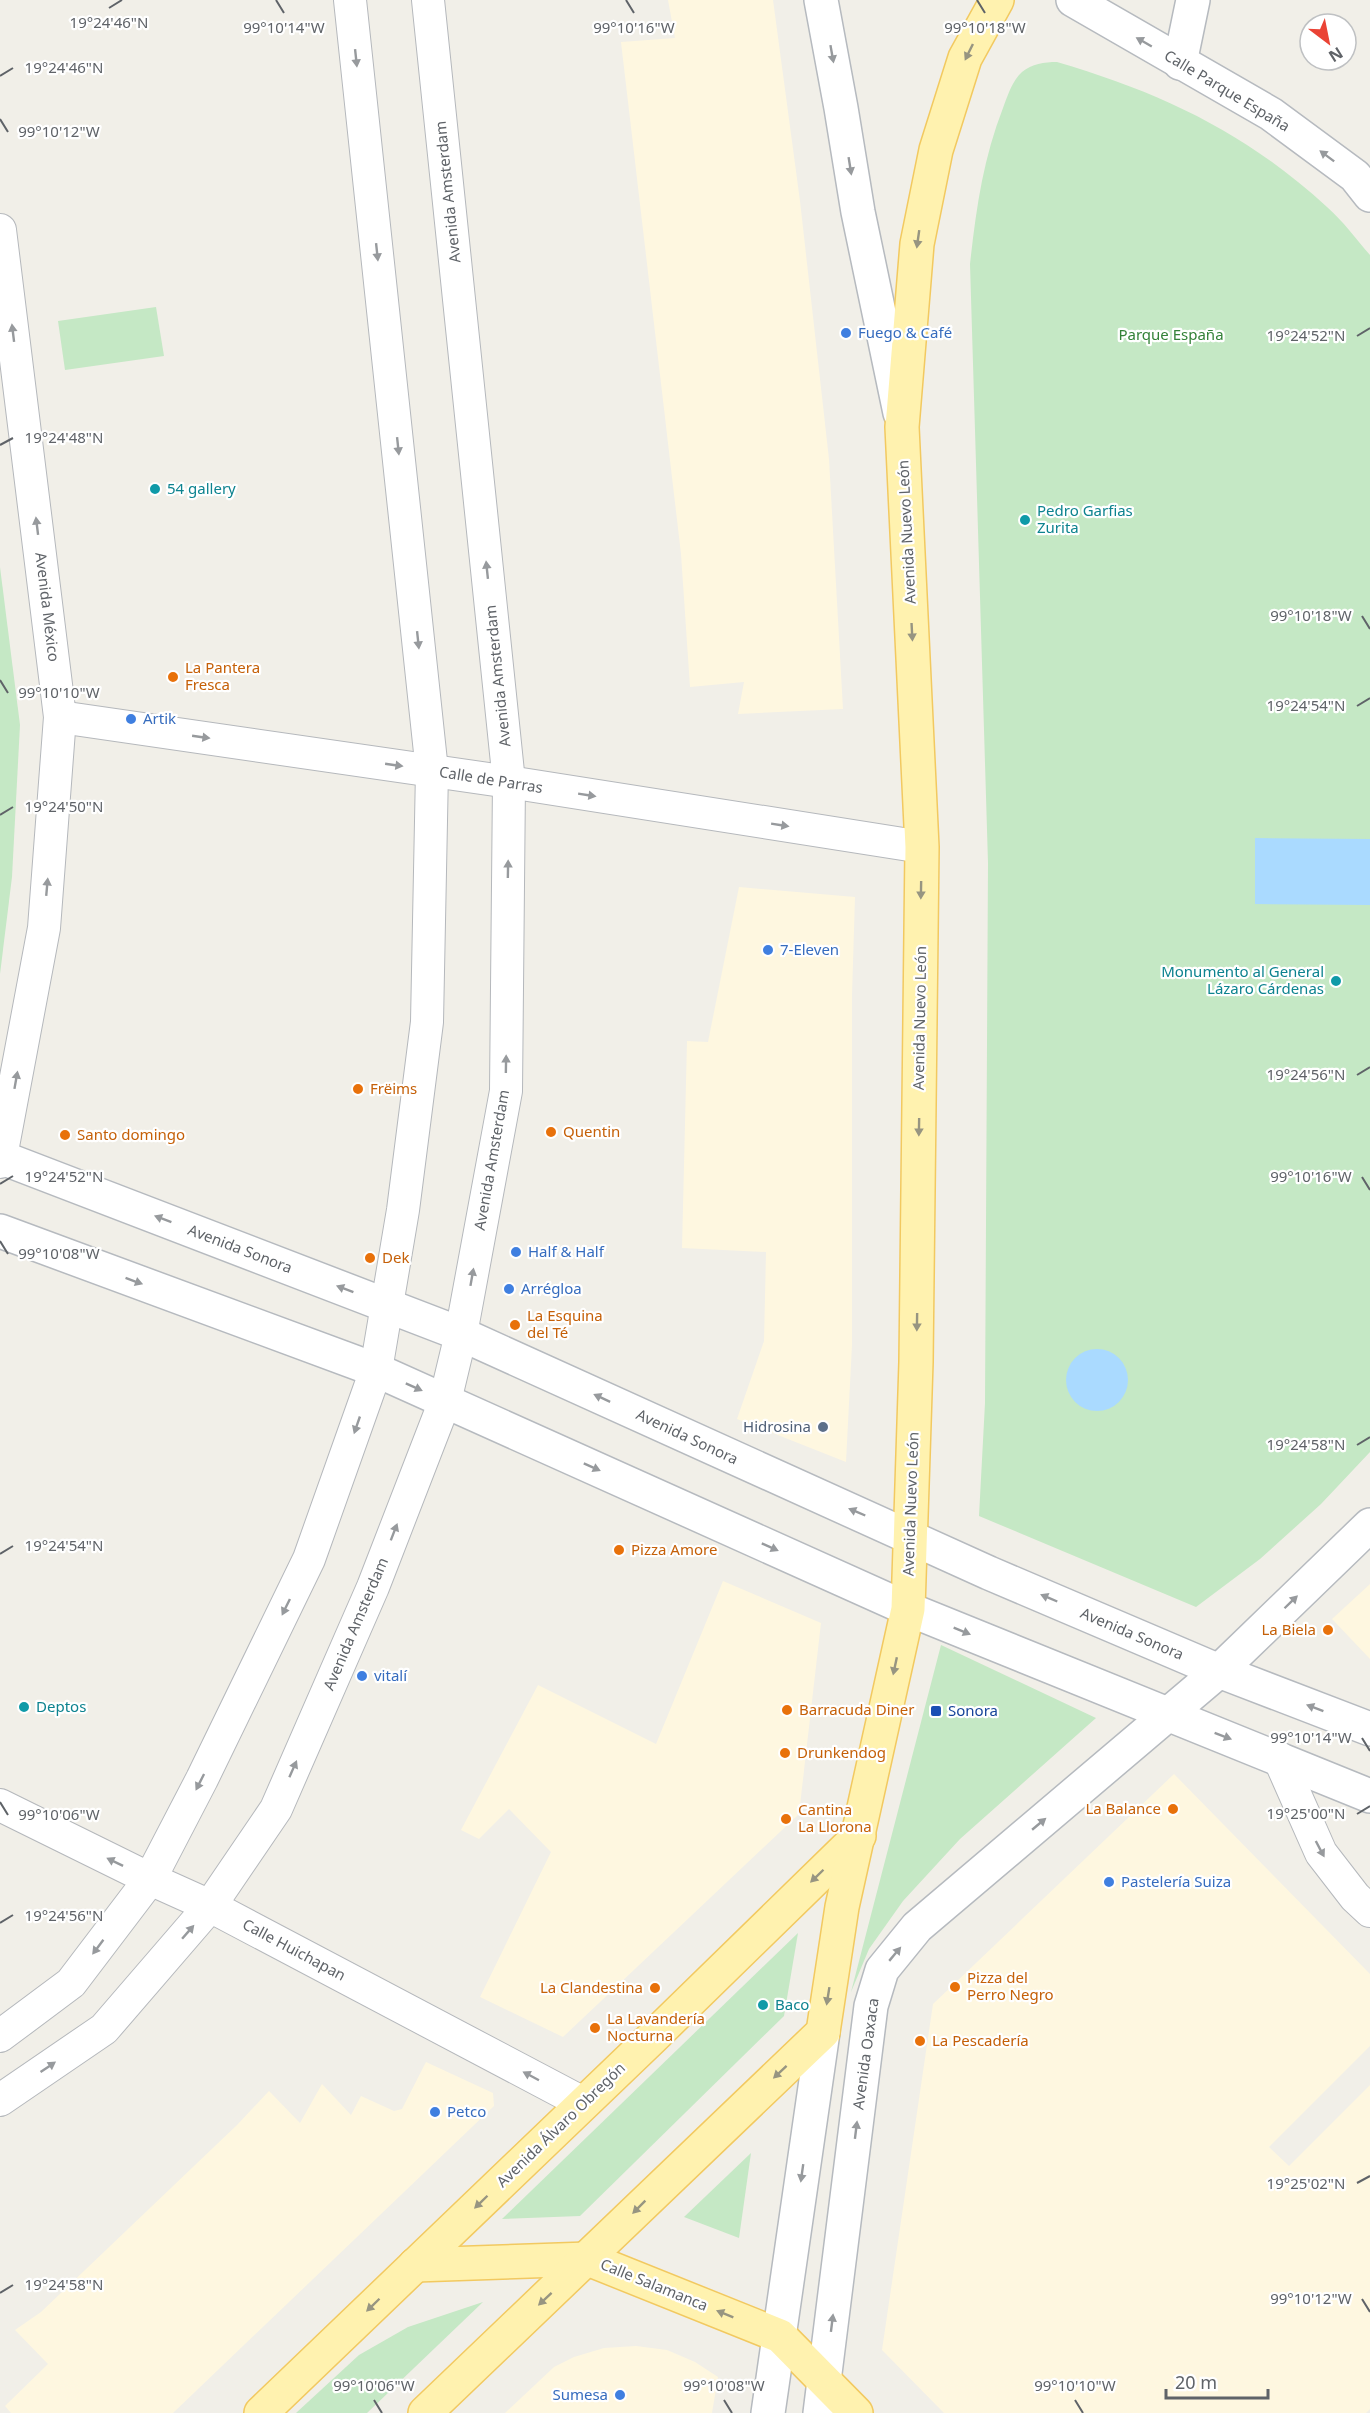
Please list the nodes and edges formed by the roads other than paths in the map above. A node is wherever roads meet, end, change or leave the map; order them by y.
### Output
1 (350, 0) edge
2 (428, 0) edge
3 (821, 0) edge
4 (996, 0) edge
5 (1073, 0) edge
6 (1192, 0) edge
7 (1180, 63) junction
8 (1365, 182) edge
9 (0, 230) edge
10 (903, 427) junction
11 (60, 717) junction
12 (432, 771) junction
13 (509, 782) junction
14 (922, 847) junction
15 (1, 1159) edge
16 (0, 1232) edge
17 (387, 1305) junction
18 (461, 1334) junction
19 (376, 1370) junction
20 (445, 1401) junction
21 (1370, 1525) edge
22 (910, 1536) junction
23 (908, 1609) junction
24 (1219, 1671) junction
25 (1168, 1715) junction
26 (1370, 1729) edge
27 (1279, 1758) junction
28 (1370, 1796) edge
29 (0, 1805) edge
30 (859, 1836) junction
31 (150, 1879) junction
32 (210, 1906) junction
33 (1370, 1911) edge
34 (823, 2032) junction
35 (0, 2036) edge
36 (0, 2100) edge
37 (583, 2103) junction
38 (588, 2259) junction
39 (415, 2265) junction
40 (780, 2336) junction
41 (824, 2381) junction
42 (261, 2413) edge
43 (425, 2413) edge
44 (768, 2413) edge
45 (820, 2413) edge
46 (856, 2413) edge

1 -> 12 street
13 -> 2 street, Avenida Amsterdam
3 -> 10 main road, Avenida Nuevo León
4 -> 10 main road, Avenida Nuevo León
7 -> 5 main road, Calle Parque España
6 - 7 main road
8 -> 7 main road, Calle Parque España
11 -> 9 street, Avenida México
10 -> 14 main road, Avenida Nuevo León
11 -> 12 street, Calle de Parras
15 -> 11 street, Avenida México
12 - 13 street, Calle de Parras
12 - 17 street
13 -> 14 street, Calle de Parras
18 -> 13 street, Avenida Amsterdam
14 -> 22 main road, Avenida Nuevo León
17 -> 15 main road, Avenida Sonora
16 -> 19 main road
17 - 18 main road, Avenida Sonora
17 - 19 street
18 - 20 street, Avenida Amsterdam
22 -> 18 main road, Avenida Sonora
19 -> 20 main road
19 -> 31 street
20 -> 23 main road
32 -> 20 street, Avenida Amsterdam
24 -> 21 main road
22 - 23 main road, Avenida Nuevo León
24 -> 22 main road, Avenida Sonora
23 -> 25 main road
23 -> 30 main road
24 - 25 main road, Avenida Oaxaca
26 -> 24 main road, Avenida Sonora
25 -> 27 main road
41 -> 25 main road, Avenida Oaxaca
27 - 28 main road
27 -> 33 street
31 -> 29 street, Calle Huichapan
30 -> 34 main road
30 -> 37 main road, Avenida Álvaro Obregón
31 - 32 street, Calle Huichapan
31 -> 35 street
36 -> 32 street, Avenida Amsterdam
37 -> 32 street, Calle Huichapan
34 -> 38 main road
34 -> 40 main road
37 -> 39 main road, Avenida Álvaro Obregón
38 - 39 main road, Calle Salamanca
40 -> 38 main road, Calle Salamanca
38 -> 43 main road
39 -> 42 main road, Avenida Álvaro Obregón
40 - 41 main road, Calle Salamanca
40 - 44 main road
41 - 45 main road, Avenida Oaxaca
41 - 46 main road, Calle Salamanca

